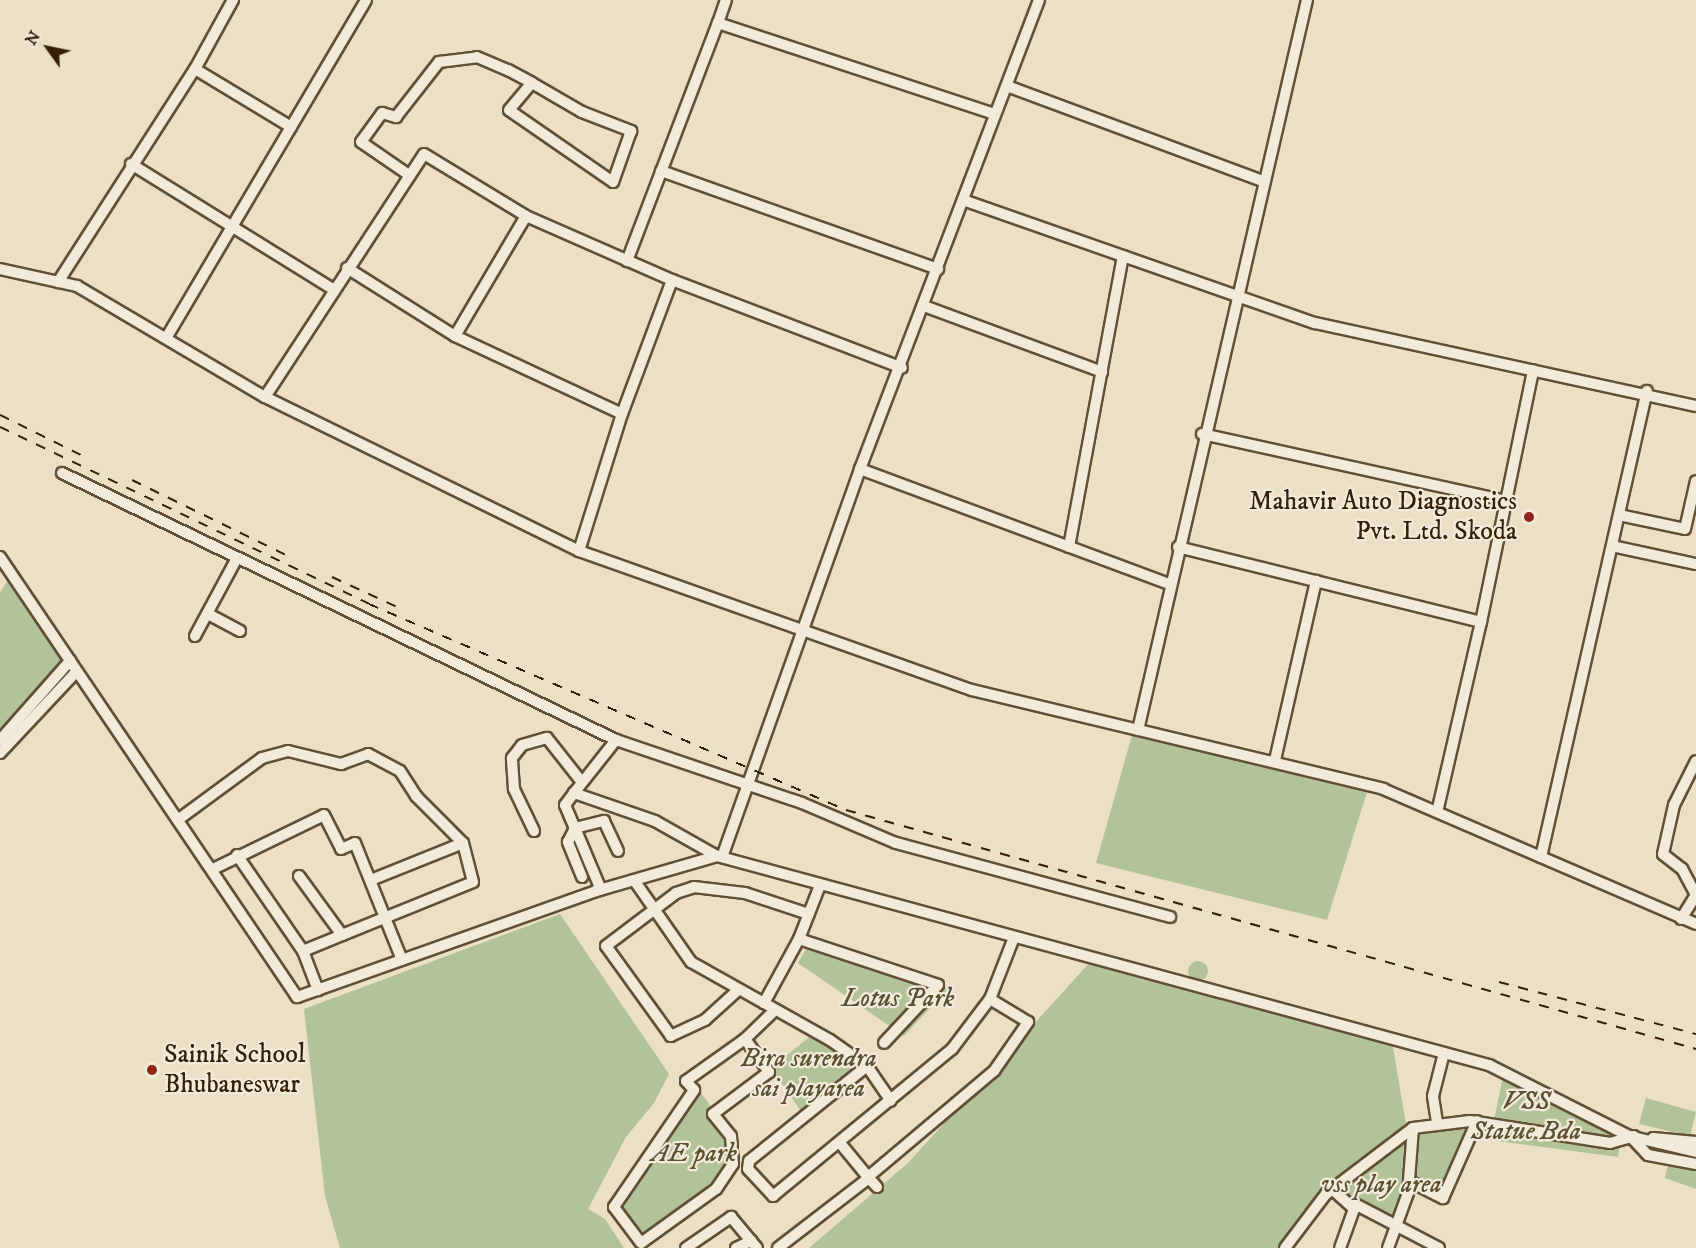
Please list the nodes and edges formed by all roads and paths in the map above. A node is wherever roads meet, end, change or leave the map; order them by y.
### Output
1 (233, 0) edge
2 (366, 0) edge
3 (726, 0) edge
4 (1039, 0) edge
5 (1307, 0) edge
6 (718, 23) junction
7 (195, 69) junction
8 (532, 83) junction
9 (1007, 86) junction
10 (994, 114) junction
11 (291, 127) junction
12 (131, 164) junction
13 (661, 171) junction
14 (409, 176) junction
15 (1262, 181) junction
16 (963, 200) junction
17 (525, 216) junction
18 (235, 225) junction
19 (1123, 256) junction
20 (627, 261) junction
21 (347, 268) junction
22 (0, 269) edge
23 (938, 269) junction
24 (672, 280) junction
25 (58, 282) junction
26 (334, 290) junction
27 (1237, 296) junction
28 (924, 306) junction
29 (168, 335) junction
30 (455, 336) junction
31 (902, 368) junction
32 (1533, 370) junction
33 (1102, 372) junction
34 (1647, 391) junction
35 (265, 397) junction
36 (1696, 405) edge
37 (622, 414) junction
38 (1202, 434) junction
39 (860, 470) junction
40 (62, 473) dead end
41 (1696, 481) edge
42 (1506, 501) junction
43 (1619, 515) junction
44 (1612, 546) junction
45 (1069, 547) junction
46 (1178, 548) junction
47 (579, 551) junction
48 (0, 557) edge
49 (237, 558) junction
50 (1696, 564) edge
51 (1316, 581) junction
52 (1170, 584) junction
53 (210, 615) junction
54 (1481, 622) junction
55 (240, 631) dead end
56 (800, 633) junction
57 (195, 636) dead end
58 (70, 661) junction
59 (77, 671) junction
60 (1138, 730) junction
61 (0, 740) edge
62 (616, 740) junction
63 (0, 753) edge
64 (1275, 760) junction
65 (1696, 761) edge
66 (581, 781) junction
67 (748, 788) junction
68 (574, 794) junction
69 (607, 806) junction
70 (1438, 808) junction
71 (179, 819) junction
72 (604, 821) junction
73 (575, 828) junction
74 (534, 831) dead end
75 (463, 843) junction
76 (618, 850) dead end
77 (237, 855) junction
78 (719, 856) junction
79 (1541, 857) junction
80 (213, 869) junction
81 (299, 876) dead end
82 (582, 877) dead end
83 (371, 880) junction
84 (634, 880) junction
85 (819, 885) junction
86 (601, 890) junction
87 (653, 911) junction
88 (809, 914) junction
89 (383, 916) junction
90 (1170, 917) dead end
91 (1681, 919) junction
92 (1696, 924) edge
93 (342, 936) junction
94 (799, 939) junction
95 (1013, 940) junction
96 (303, 951) junction
97 (402, 960) junction
98 (318, 990) junction
99 (737, 991) junction
100 (990, 999) junction
101 (764, 1003) junction
102 (775, 1010) junction
103 (746, 1039) junction
104 (884, 1043) dead end
105 (1444, 1053) junction
106 (867, 1066) junction
107 (891, 1101) junction
108 (1477, 1121) junction
109 (1437, 1122) junction
110 (1413, 1128) junction
111 (1629, 1136) junction
112 (840, 1143) junction
113 (1696, 1153) edge
114 (868, 1177) junction
115 (1411, 1182) junction
116 (877, 1187) dead end
117 (1332, 1189) junction
118 (1353, 1203) junction
119 (1397, 1224) junction
120 (754, 1244) edge
121 (686, 1248) edge
122 (736, 1248) edge
123 (778, 1248) edge
124 (1285, 1248) edge
125 (1340, 1248) edge
126 (1388, 1248) edge
127 (1439, 1248) edge

1 - 7 street
2 - 11 street
3 - 6 street
4 - 9 street
5 - 15 street
6 - 10 street
6 - 13 street
7 - 11 street
7 - 12 street
8 - 8 street
8 - 14 street
9 - 10 street
9 - 15 street
10 - 16 street
11 - 18 street
12 - 18 street
12 - 25 street
13 - 20 street
13 - 23 street
14 - 17 street
14 - 21 street
15 - 27 street
16 - 19 street
16 - 23 street
17 - 20 street
17 - 30 street
18 - 26 street
18 - 29 street
19 - 27 street
19 - 33 street
20 - 24 street
21 - 26 street
21 - 30 street
22 - 25 street
23 - 28 street
24 - 31 street
24 - 37 street
25 - 29 street
26 - 35 street
27 - 32 street
27 - 38 street
28 - 31 street
28 - 33 street
29 - 35 street
30 - 37 street
31 - 39 street
32 - 34 street
32 - 42 street
33 - 45 street
34 - 36 street
34 - 43 street
35 - 47 street
37 - 47 street
38 - 42 street
38 - 46 street
39 - 45 street
39 - 56 street
40 - 49 street
41 - 43 street
42 - 54 street
43 - 44 street
44 - 50 street
44 - 79 street
45 - 52 street
46 - 51 street
46 - 52 street
47 - 56 street
48 - 58 street
49 - 53 street
49 - 62 street
51 - 54 street
51 - 64 street
52 - 60 street
53 - 55 street
53 - 57 street
54 - 70 street
56 - 60 street
56 - 67 street
58 - 59 street
58 - 61 street
59 - 63 street
59 - 71 street
60 - 64 street
62 - 66 street
62 - 67 street
64 - 70 street
65 - 91 street
66 - 68 street
66 - 74 street
67 - 78 street
67 - 90 street
68 - 69 street
68 - 73 street
69 - 72 street
69 - 78 street
70 - 79 street
71 - 75 street
71 - 80 street
72 - 73 street
72 - 76 street
73 - 82 street
73 - 86 street
75 - 83 street
75 - 89 street
77 - 80 street
77 - 83 street
77 - 96 street
78 - 84 street
78 - 85 street
79 - 91 street
80 - 98 street
81 - 93 street
83 - 89 street
84 - 86 street
84 - 87 street
85 - 88 street
85 - 95 street
86 - 97 street
87 - 88 street
87 - 99 street
87 - 99 street
88 - 94 street
89 - 93 street
89 - 97 street
91 - 92 street
93 - 96 street
94 - 101 street
94 - 104 street
95 - 100 street
95 - 105 street
96 - 98 street
97 - 98 street
99 - 101 street
100 - 107 street
100 - 114 street
101 - 102 street
102 - 103 street
102 - 106 street
103 - 103 street
105 - 109 street
105 - 111 street
106 - 107 street
106 - 112 street
107 - 112 street
108 - 109 street
108 - 111 street
108 - 115 street
109 - 110 street
110 - 115 street
110 - 117 street
111 - 113 street
111 - 113 street
112 - 114 street
114 - 116 street
114 - 123 street
115 - 119 street
117 - 118 street
117 - 124 street
118 - 119 street
118 - 125 street
119 - 126 street
119 - 127 street
120 - 121 street
120 - 122 street

